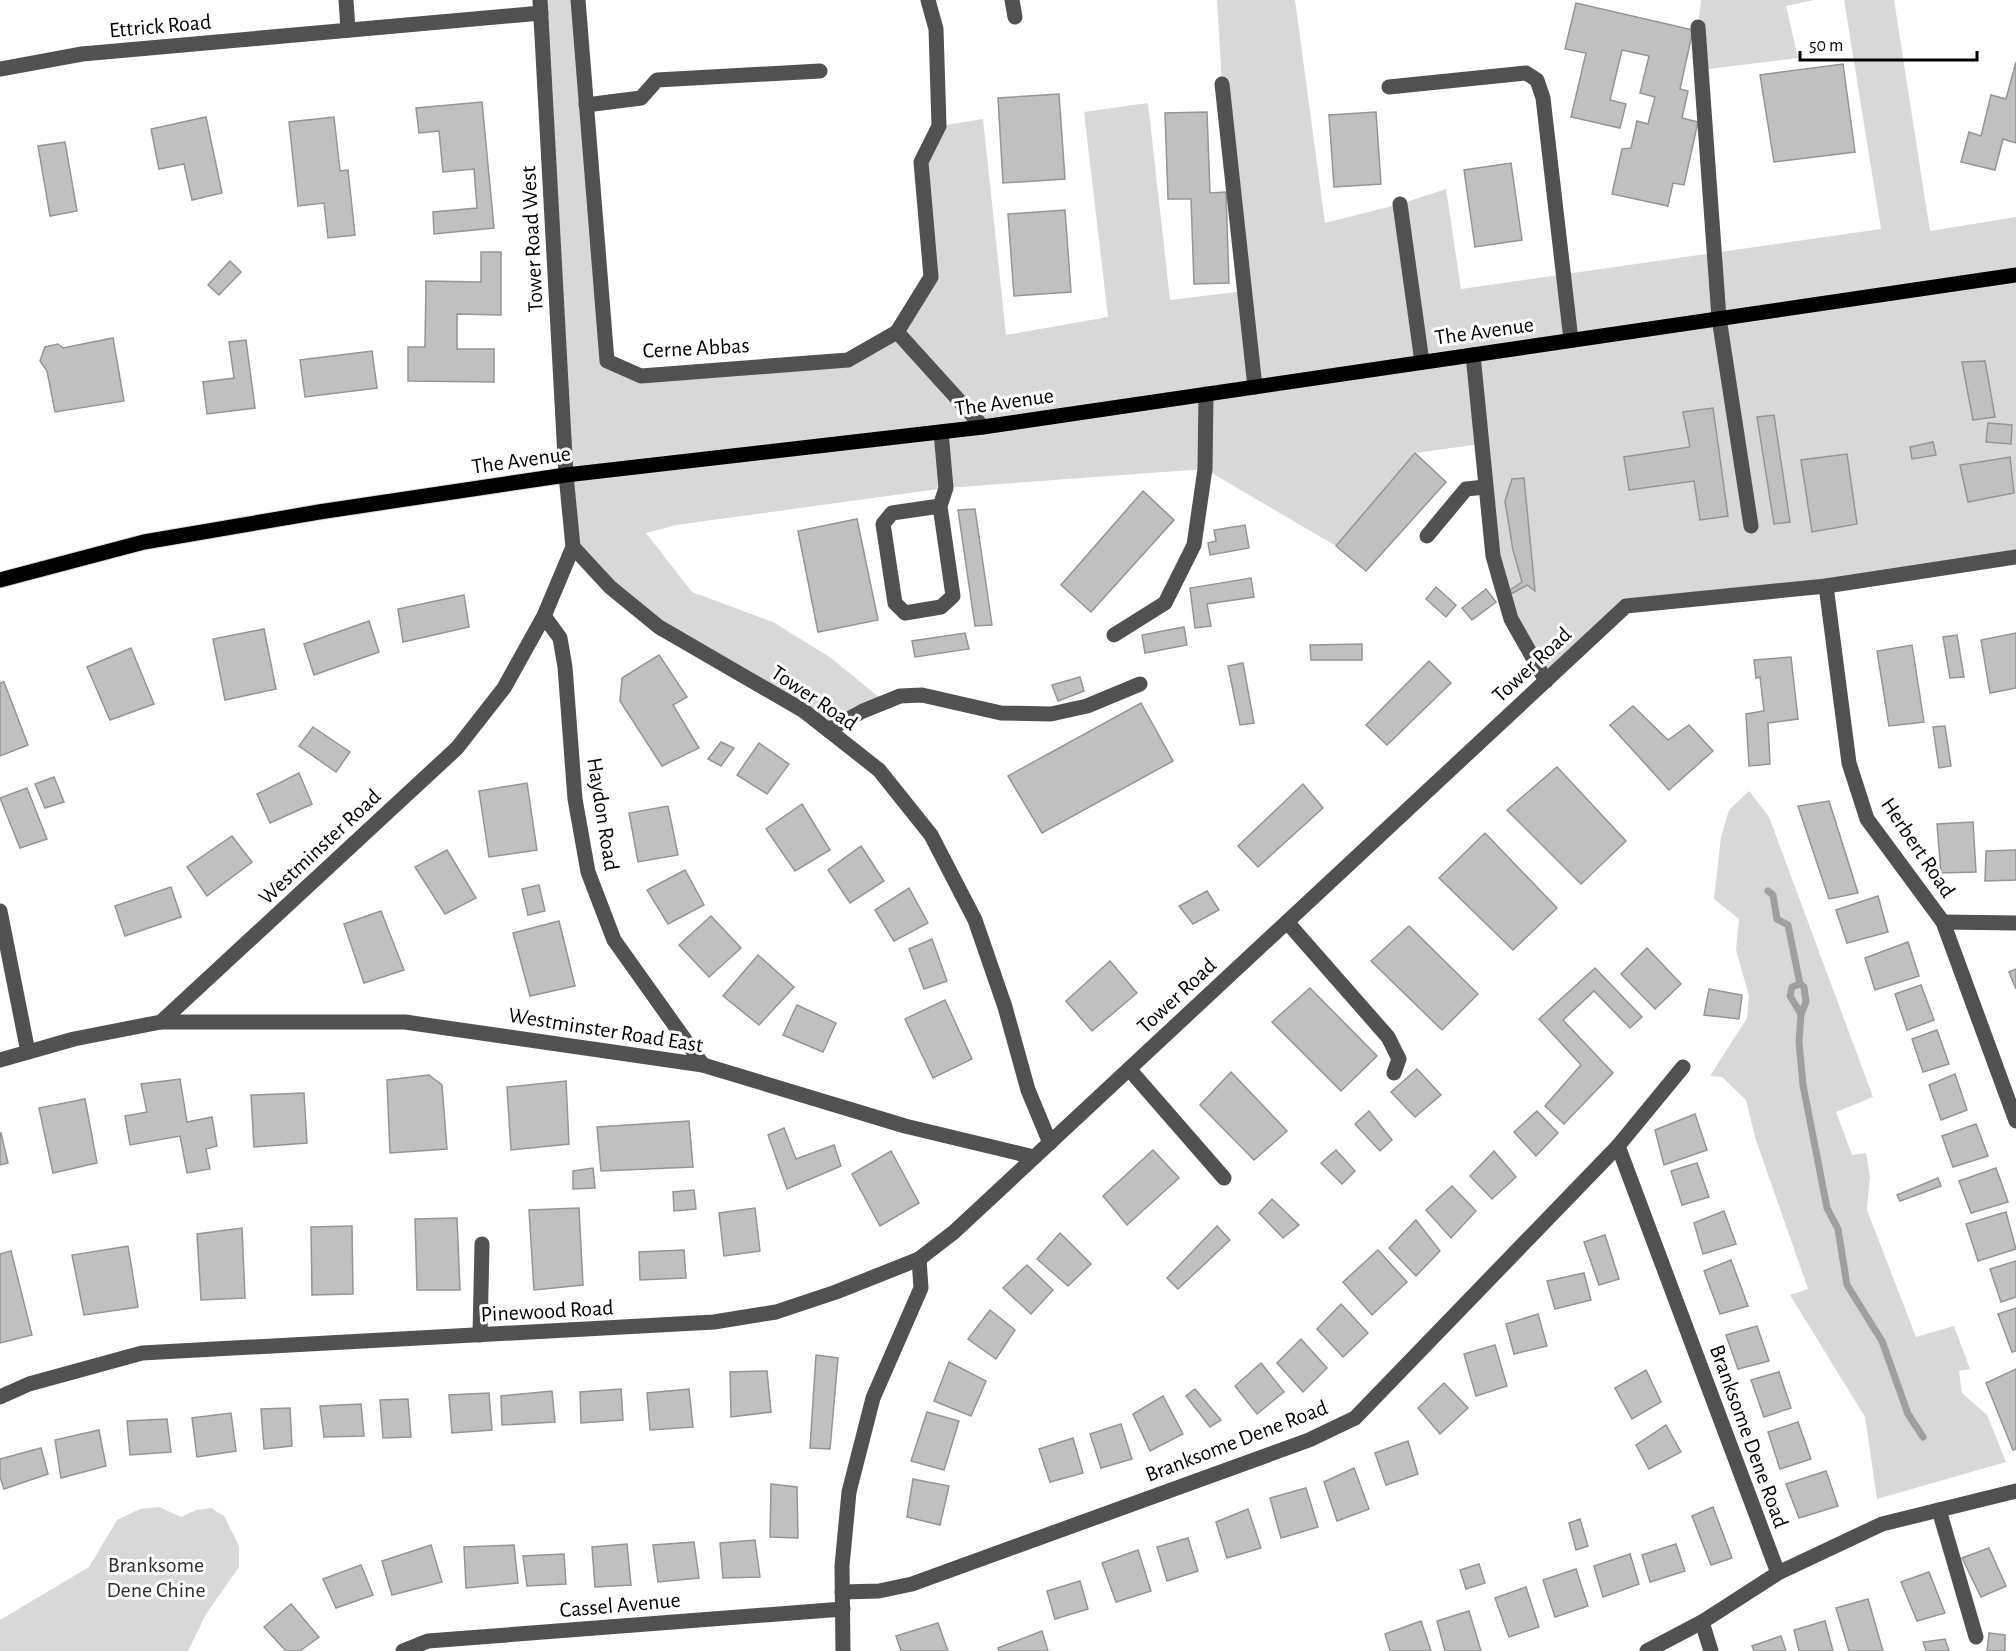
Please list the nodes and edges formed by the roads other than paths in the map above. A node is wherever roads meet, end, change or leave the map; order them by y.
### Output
1 (346, 0) edge
2 (578, 0) edge
3 (928, 0) edge
4 (1012, 0) edge
5 (541, 7) edge
6 (1015, 17) dead end
7 (1698, 27) dead end
8 (348, 30) junction
9 (0, 69) edge
10 (820, 71) dead end
11 (1222, 84) dead end
12 (1389, 87) dead end
13 (586, 105) junction
14 (1400, 204) dead end
15 (2016, 274) edge
16 (1719, 318) junction
17 (897, 332) junction
18 (1571, 340) junction
19 (1473, 355) junction
20 (1422, 362) junction
21 (1255, 387) junction
22 (1206, 394) junction
23 (983, 427) junction
24 (941, 432) junction
25 (566, 475) junction
26 (1485, 487) junction
27 (940, 506) junction
28 (1752, 526) dead end
29 (1427, 536) dead end
30 (573, 547) junction
31 (2016, 557) edge
32 (0, 580) edge
33 (1826, 586) junction
34 (544, 616) junction
35 (1114, 635) dead end
36 (1546, 681) junction
37 (1140, 684) dead end
38 (828, 730) junction
39 (0, 911) edge
40 (1287, 922) junction
41 (1943, 922) junction
42 (2016, 923) edge
43 (161, 1022) junction
44 (28, 1052) junction
45 (0, 1060) edge
46 (703, 1065) junction
47 (1683, 1066) dead end
48 (1129, 1069) junction
49 (1394, 1073) dead end
50 (2016, 1121) edge
51 (1050, 1143) junction
52 (1618, 1146) junction
53 (1034, 1157) junction
54 (1224, 1178) dead end
55 (482, 1244) dead end
56 (919, 1259) junction
57 (480, 1335) junction
58 (0, 1397) edge
59 (2016, 1491) edge
60 (1939, 1510) junction
61 (1778, 1574) junction
62 (842, 1592) junction
63 (843, 1609) junction
64 (1702, 1622) junction
65 (1976, 1637) dead end
66 (403, 1651) edge
67 (843, 1651) edge
68 (1647, 1651) edge
69 (1711, 1651) edge

1 - 8 street
2 - 13 street, Cerne Abbas
3 - 17 street, Cerne Abbas
4 - 6 street
5 - 8 street, Ettrick Road
5 - 25 street, Tower Road West
7 - 16 street
8 - 9 street, Ettrick Road
10 - 13 street
11 - 21 street
12 - 18 street
13 - 17 street, Cerne Abbas
14 - 20 street
15 - 16 main road, The Avenue
16 - 18 main road, The Avenue
16 - 28 street
17 - 23 street
18 - 19 main road, The Avenue
19 - 20 main road, The Avenue
19 - 26 street
20 - 21 main road, The Avenue
21 - 22 main road, The Avenue
22 - 23 main road, The Avenue
22 - 35 street
23 - 24 main road, The Avenue
24 - 25 main road, The Avenue
24 - 27 street
25 - 30 street
25 - 32 main road, The Avenue
26 - 29 street
26 - 36 street
27 - 27 street
30 - 34 street, Westminster Road
30 - 38 street, Tower Road
31 - 33 street, Tower Road
33 - 36 street, Tower Road
33 - 41 street, Herbert Road
34 - 43 street, Westminster Road
34 - 46 street, Haydon Road
36 - 40 street, Tower Road
37 - 38 street
38 - 51 street, Tower Road
39 - 44 street
40 - 48 street, Tower Road
40 - 49 street
41 - 42 street
41 - 50 street, Herbert Road
43 - 44 street
43 - 46 street, Westminster Road East
44 - 45 street
46 - 53 street, Westminster Road East
47 - 52 street, Branksome Dene Road
48 - 51 street, Tower Road
48 - 54 street
51 - 53 street, Pinewood Road
52 - 61 street, Branksome Dene Road
52 - 62 street, Branksome Dene Road
53 - 56 street, Pinewood Road
55 - 57 street
56 - 57 street, Pinewood Road
56 - 62 street
57 - 58 street, Pinewood Road
59 - 60 street
60 - 61 street
60 - 65 street
61 - 64 street
62 - 63 street
63 - 66 street, Cassel Avenue
63 - 67 street
64 - 68 street
64 - 69 street

